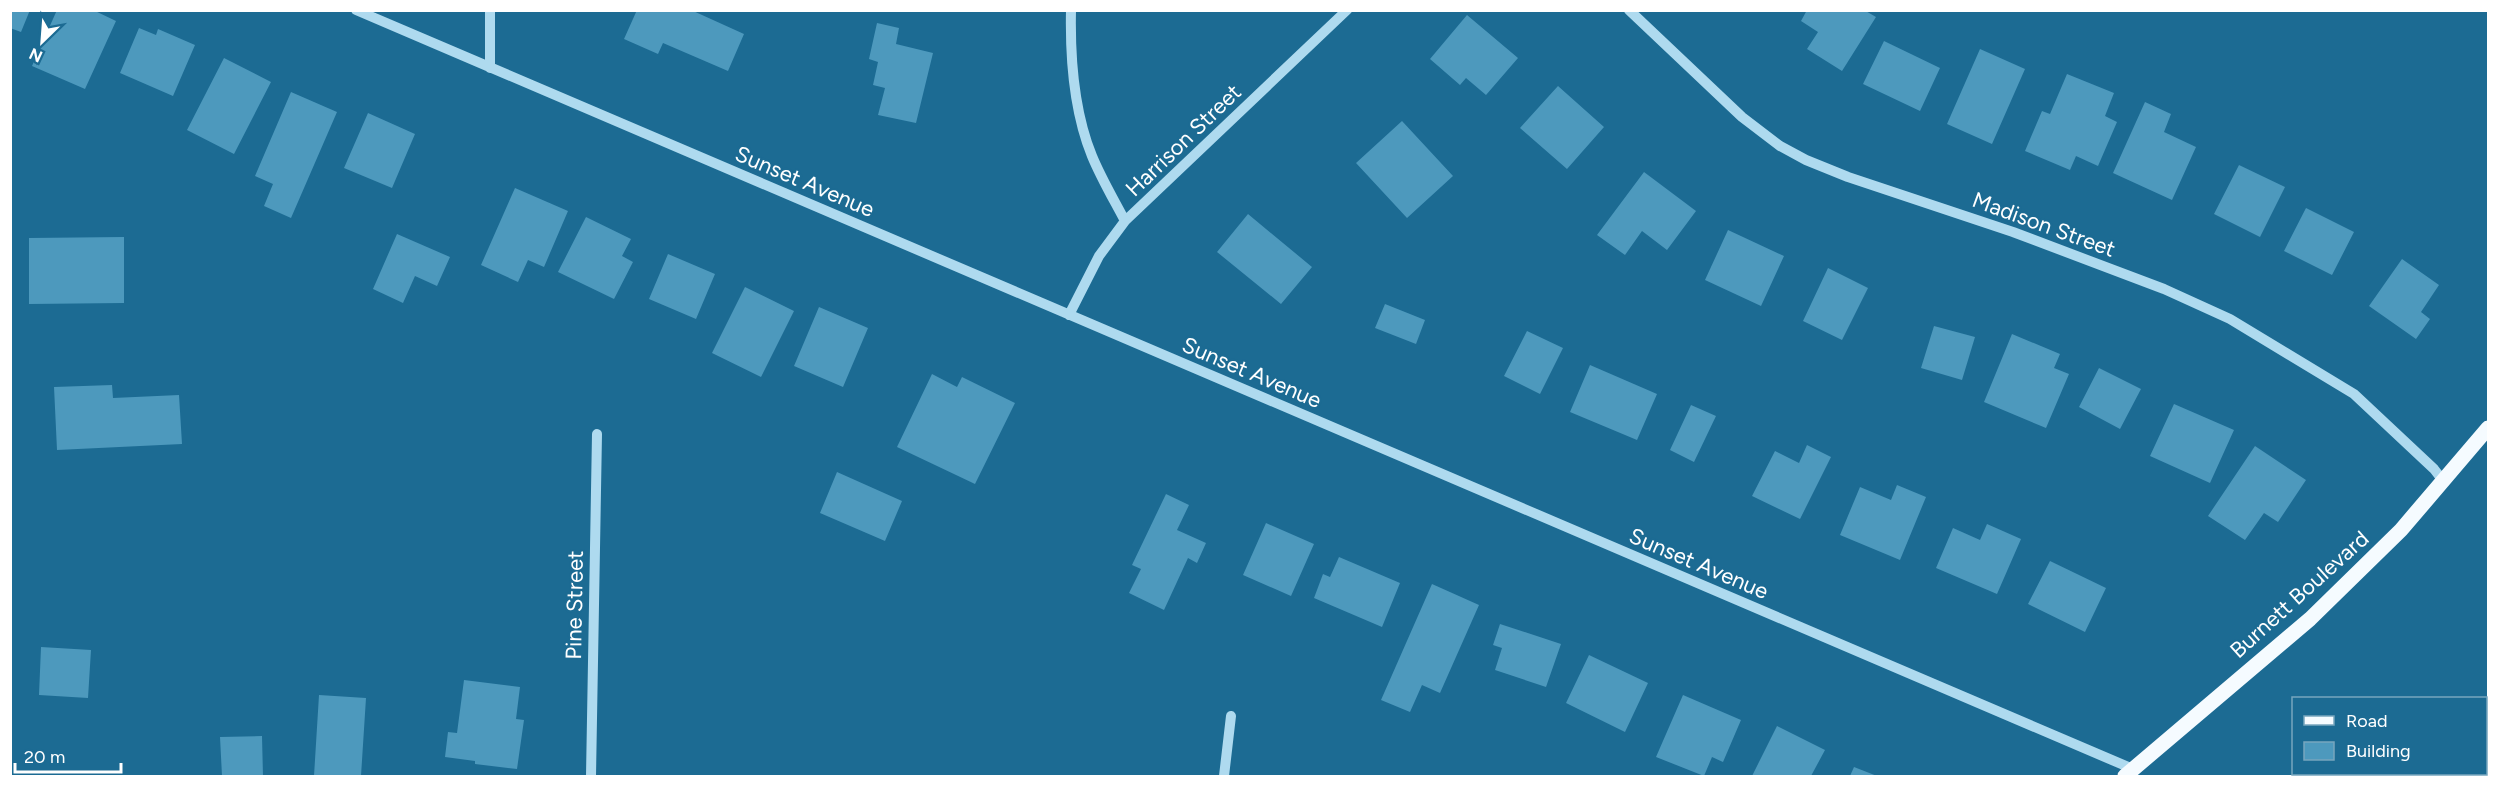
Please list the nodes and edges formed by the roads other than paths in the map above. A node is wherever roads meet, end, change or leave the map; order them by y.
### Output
1 (356, 10) edge
2 (490, 10) edge
3 (1071, 10) edge
4 (1347, 10) edge
5 (1629, 10) edge
6 (490, 68) junction
7 (1125, 221) junction
8 (1069, 315) junction
9 (2488, 429) edge
10 (597, 434) dead end
11 (2444, 482) junction
12 (1231, 716) dead end
13 (2129, 773) edge
14 (591, 777) edge
15 (1224, 777) edge

1 - 6 street, Sunset Avenue
2 - 6 street
3 - 7 street
4 - 7 street, Harrison Street
5 - 11 street, Madison Street
6 - 8 street, Sunset Avenue
7 - 8 street, Harrison Street
8 - 13 street, Sunset Avenue
9 - 11 main road, Burnett Boulevard
10 - 14 street, Pine Street
11 - 13 main road, Burnett Boulevard
12 - 15 street

